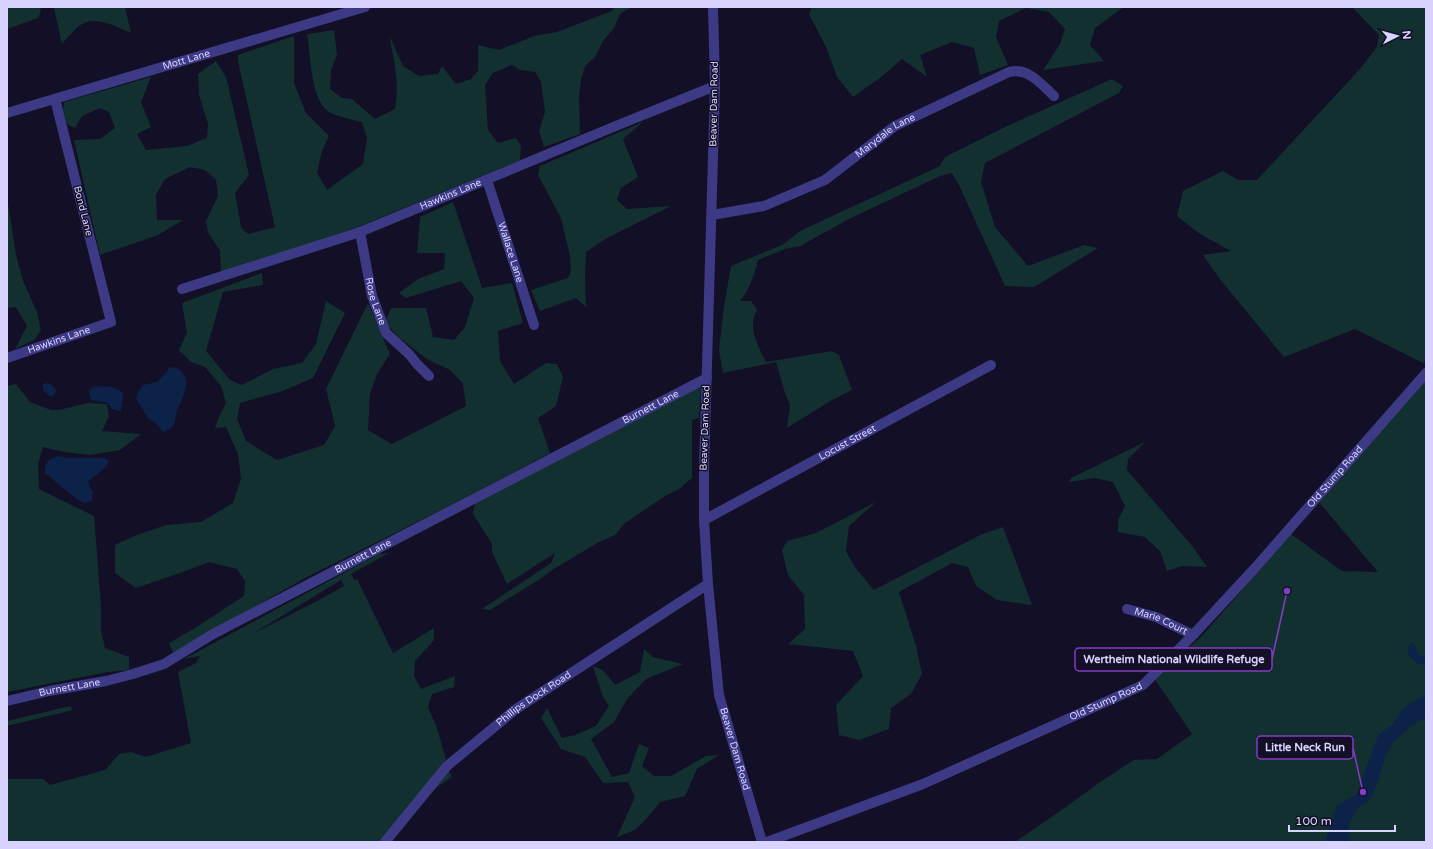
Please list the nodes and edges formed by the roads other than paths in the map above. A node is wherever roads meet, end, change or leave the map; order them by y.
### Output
1 (365, 7) edge
2 (713, 7) edge
3 (716, 86) junction
4 (1054, 96) dead end
5 (55, 99) junction
6 (7, 113) edge
7 (487, 180) junction
8 (712, 215) junction
9 (360, 232) junction
10 (182, 289) dead end
11 (111, 322) joint
12 (534, 324) dead end
13 (7, 358) edge
14 (991, 365) dead end
15 (1426, 373) edge
16 (429, 376) dead end
17 (707, 378) junction
18 (704, 520) junction
19 (708, 584) junction
20 (1127, 609) dead end
21 (1193, 635) junction
22 (7, 701) edge
23 (385, 842) edge
24 (762, 842) edge
25 (767, 842) edge

1 - 5 street, Mott Lane
2 - 3 street, Beaver Dam Road
3 - 7 street, Hawkins Lane
3 - 8 street, Beaver Dam Road
4 - 8 street, Marydale Lane
5 - 6 street, Mott Lane
5 - 11 street, Bond Lane
7 - 9 street, Hawkins Lane
7 - 12 street, Wallace Lane
8 - 17 street, Beaver Dam Road
9 - 10 street, Hawkins Lane
9 - 16 street, Rose Lane
11 - 13 street, Hawkins Lane
14 - 18 street, Locust Street
15 - 21 street, Old Stump Road
17 - 18 street, Beaver Dam Road
17 - 22 street, Burnett Lane
18 - 19 street, Beaver Dam Road
19 - 23 street, Phillips Dock Road
19 - 24 street, Beaver Dam Road
20 - 21 street, Marie Court
21 - 25 street, Old Stump Road

